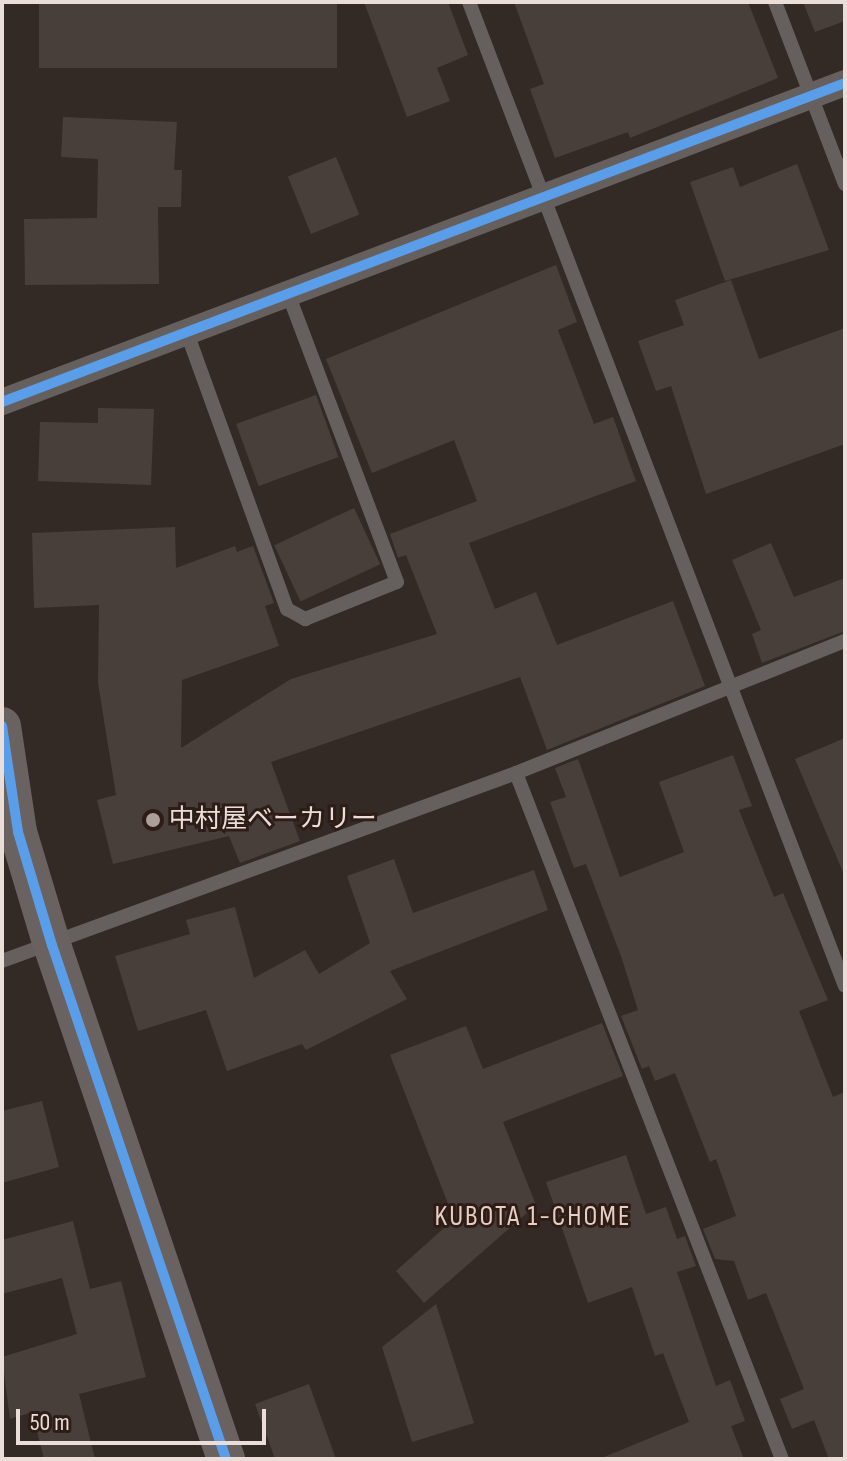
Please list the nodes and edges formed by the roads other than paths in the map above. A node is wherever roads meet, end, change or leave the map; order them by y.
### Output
1 (469, 2) edge
2 (775, 2) edge
3 (845, 83) edge
4 (812, 96) junction
5 (845, 184) edge
6 (544, 198) junction
7 (288, 294) junction
8 (187, 333) junction
9 (2, 402) edge
10 (845, 641) edge
11 (728, 686) junction
12 (2, 726) edge
13 (516, 773) junction
14 (52, 945) junction
15 (2, 961) edge
16 (845, 986) edge
17 (226, 1459) edge
18 (782, 1459) edge

1 - 6 lane
2 - 4 lane
3 - 4 street
4 - 5 lane
4 - 6 street
6 - 7 street
6 - 11 lane
7 - 8 street
7 - 8 lane
8 - 9 street
10 - 11 lane
11 - 13 lane
11 - 16 lane
12 - 14 street
13 - 14 lane
13 - 18 lane
14 - 15 lane
14 - 17 street

